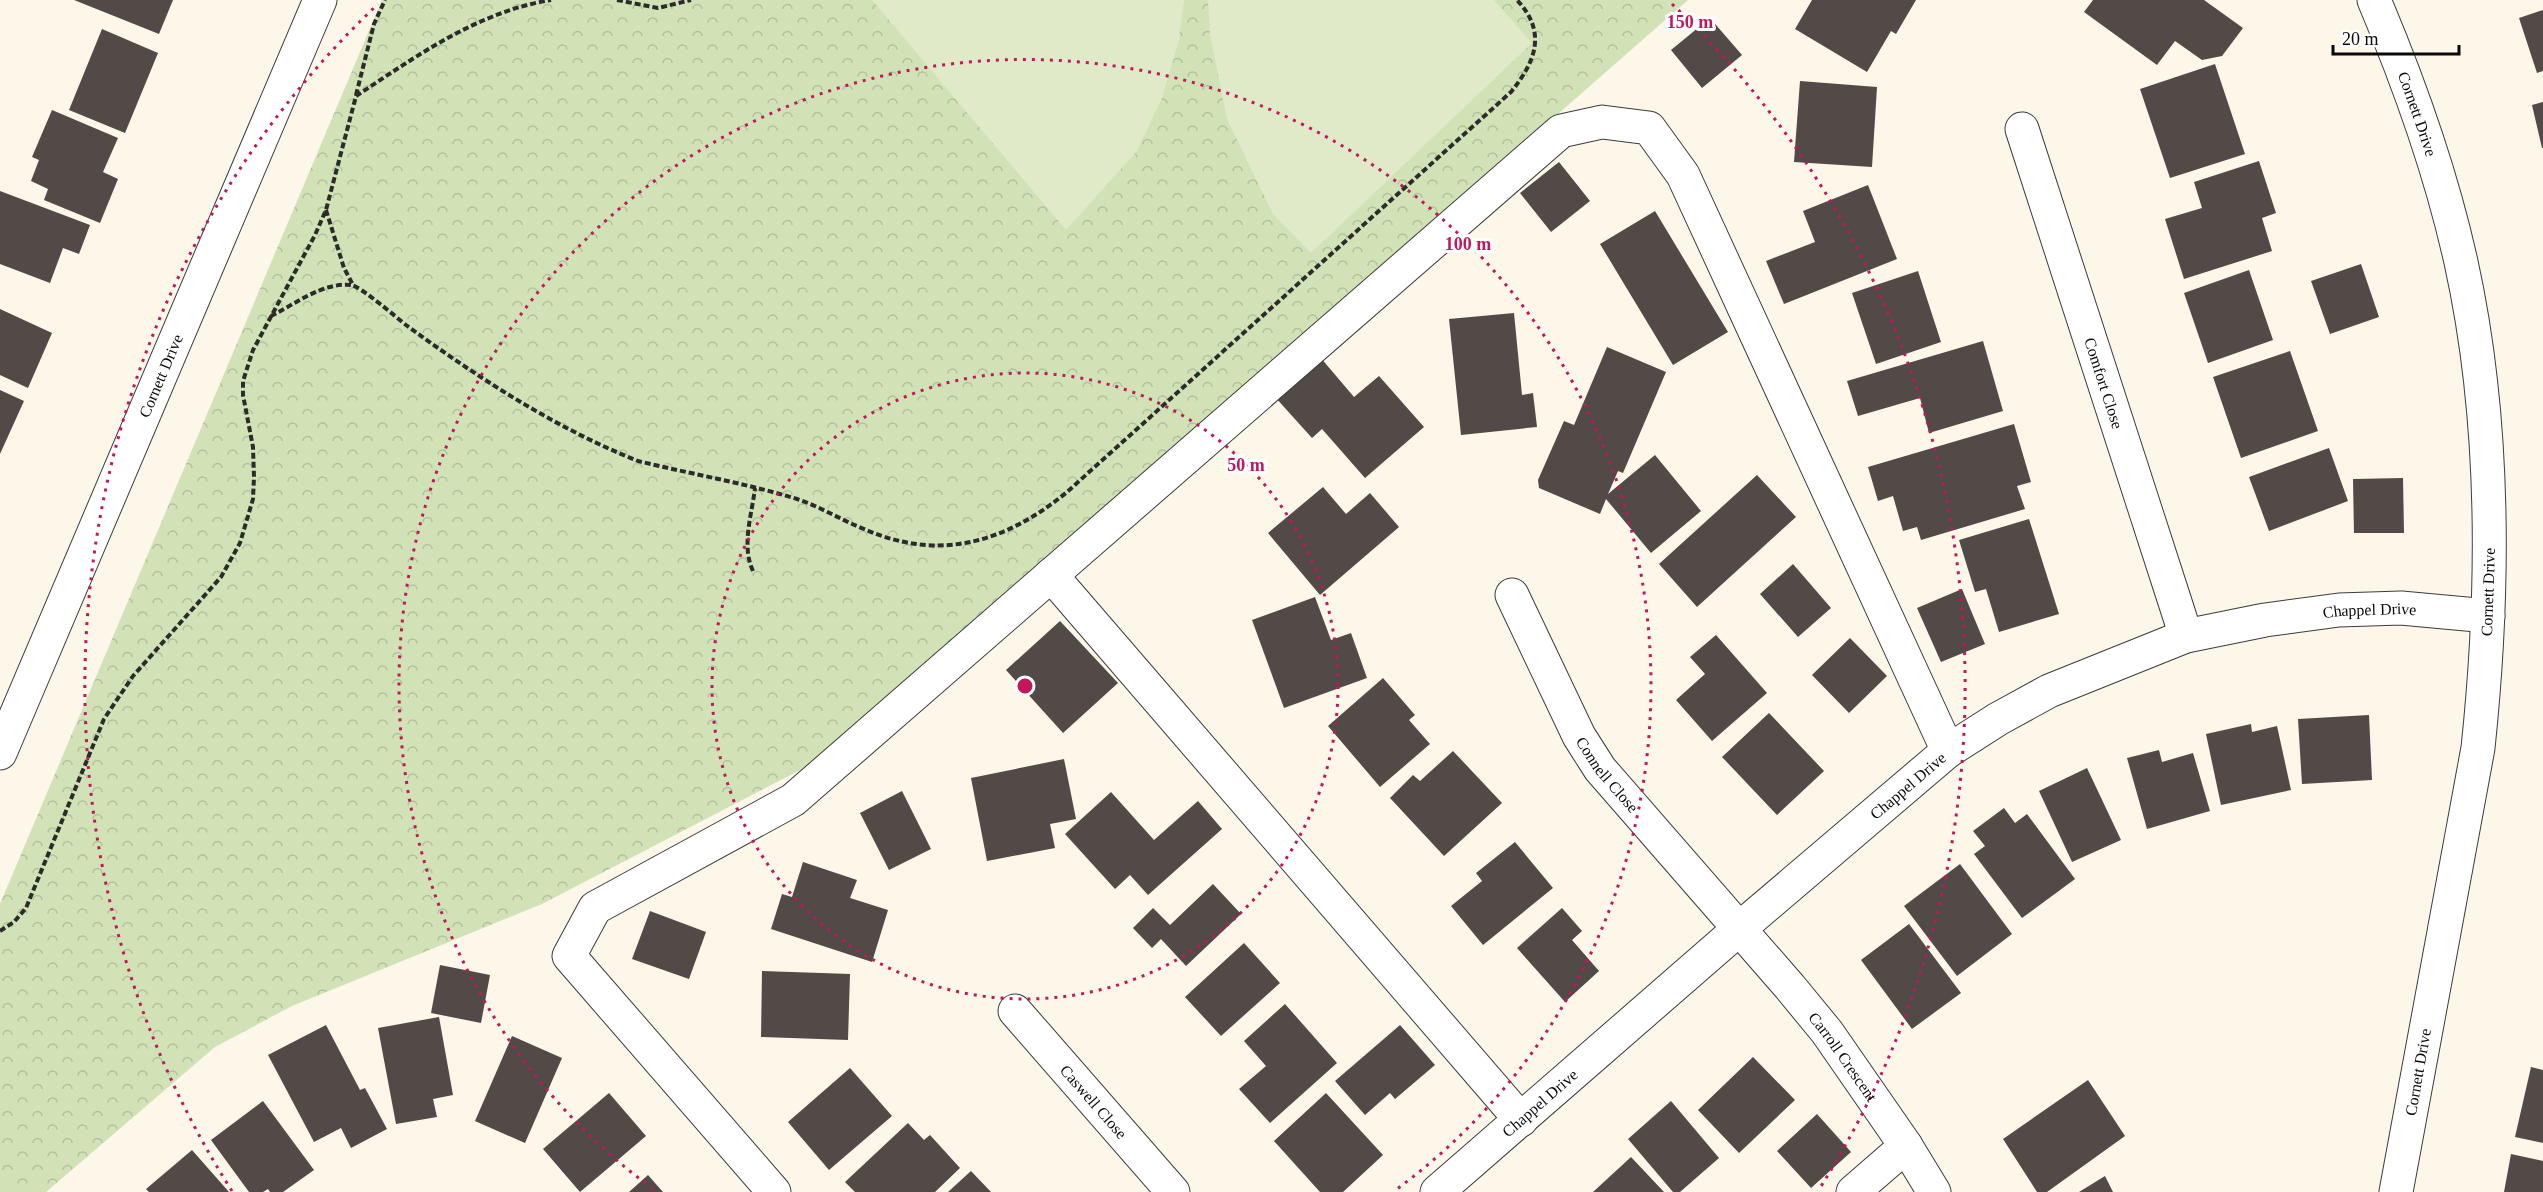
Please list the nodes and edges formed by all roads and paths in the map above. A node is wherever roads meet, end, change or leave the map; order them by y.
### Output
1 (320, 0) edge
2 (385, 0) edge
3 (551, 0) edge
4 (617, 0) edge
5 (691, 0) edge
6 (1517, 0) edge
7 (2374, 0) edge
8 (356, 96) junction
9 (2022, 129) dead end
10 (326, 210) junction
11 (353, 285) junction
12 (271, 316) junction
13 (755, 488) junction
14 (753, 571) dead end
15 (1051, 575) junction
16 (1512, 595) dead end
17 (2488, 616) junction
18 (2186, 636) junction
19 (1948, 751) junction
20 (0, 753) edge
21 (1739, 929) junction
22 (0, 931) edge
23 (1015, 1011) dead end
24 (1521, 1120) junction
25 (1906, 1146) junction
26 (774, 1192) edge
27 (1173, 1192) edge
28 (1437, 1192) edge
29 (1853, 1192) edge
30 (1934, 1192) edge
31 (2396, 1192) edge

1 - 20 street, Cornett Drive
2 - 8 path
3 - 8 path
4 - 5 path
6 - 13 path
7 - 17 street, Cornett Drive
8 - 10 path
9 - 18 street, Comfort Close
10 - 11 path
10 - 12 path
11 - 12 path
11 - 13 path
12 - 22 path
13 - 14 path
15 - 19 street
15 - 24 street
15 - 26 street
16 - 21 street, Connell Close
17 - 18 street, Chappel Drive
17 - 31 street, Cornett Drive
18 - 19 street, Chappel Drive
19 - 21 street, Chappel Drive
21 - 24 street, Chappel Drive
21 - 25 street, Carroll Crescent
23 - 27 street, Caswell Close
24 - 28 street, Chappel Drive
25 - 29 street
25 - 30 street, Carroll Crescent

